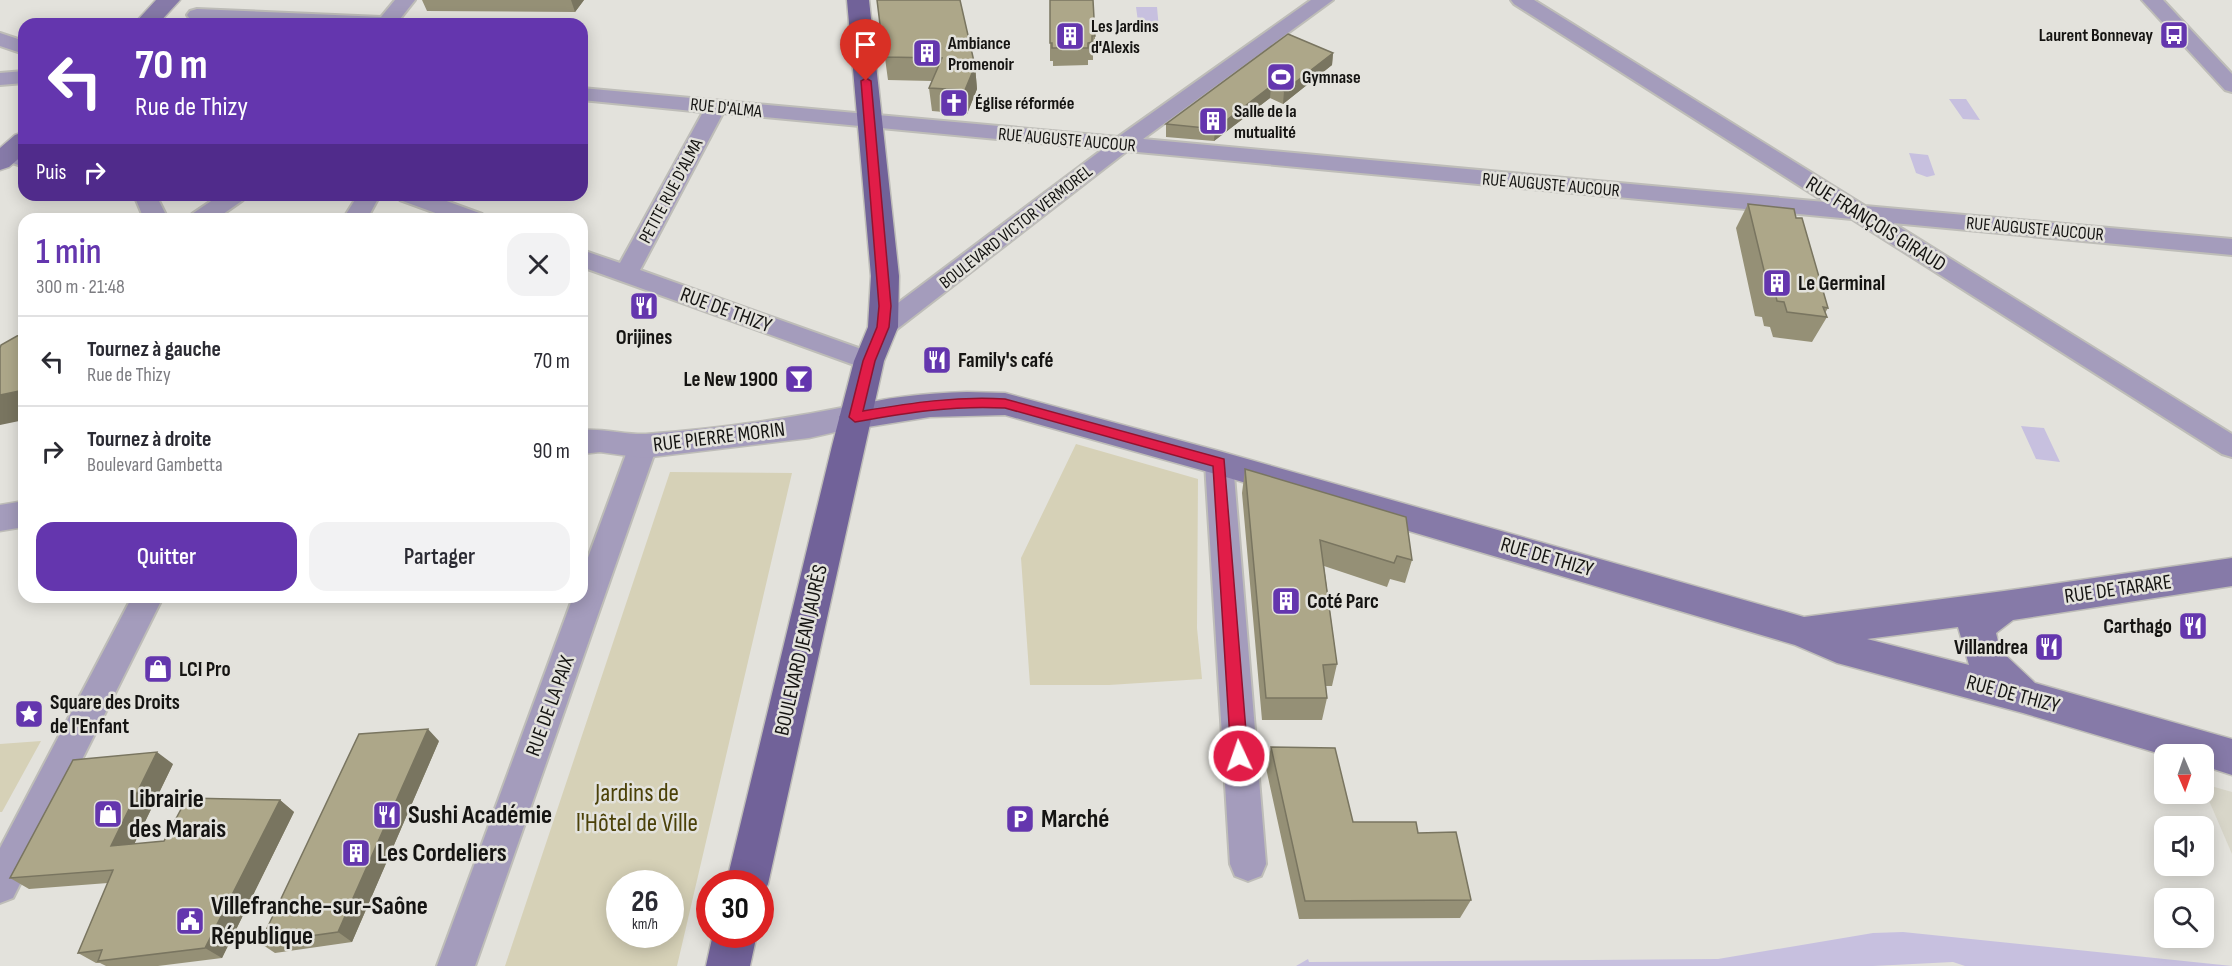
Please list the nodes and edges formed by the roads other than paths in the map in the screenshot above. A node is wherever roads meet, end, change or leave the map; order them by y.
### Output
1 (169, 0) edge
2 (405, 0) edge
3 (858, 0) edge
4 (1323, 0) edge
5 (1521, 0) edge
6 (2152, 0) edge
7 (197, 15) dead end
8 (151, 18) edge
9 (260, 18) edge
10 (391, 18) edge
11 (0, 39) edge
12 (18, 46) edge
13 (18, 78) edge
14 (0, 79) edge
15 (2232, 86) edge
16 (588, 95) edge
17 (716, 107) junction
18 (870, 122) junction
19 (1121, 146) junction
20 (226, 201) edge
21 (424, 201) edge
22 (209, 213) edge
23 (458, 213) edge
24 (1860, 214) junction
25 (2232, 247) edge
26 (588, 260) edge
27 (626, 274) junction
28 (883, 327) junction
29 (869, 361) junction
30 (855, 417) junction
31 (588, 441) edge
32 (643, 446) junction
33 (2232, 447) edge
34 (1220, 463) junction
35 (18, 515) edge
36 (0, 518) edge
37 (2232, 572) edge
38 (588, 599) edge
39 (145, 603) edge
40 (587, 603) edge
41 (2004, 606) junction
42 (1804, 632) junction
43 (2023, 696) junction
44 (2232, 757) edge
45 (1248, 864) dead end
46 (750, 870) edge
47 (0, 885) edge
48 (732, 948) edge
49 (456, 966) edge
50 (728, 966) edge

1 - 8 main road
2 - 10 street
3 - 18 main road, BOULEVARD JEAN JAURÈS
4 - 19 street, BOULEVARD VICTOR VERMOREL
5 - 24 street, RUE FRANÇOIS GIRAUD
6 - 15 street
7 - 9 street
11 - 12 street
13 - 14 street
16 - 17 street, RUE D'ALMA
17 - 18 street, RUE D'ALMA
17 - 27 street, PETITE RUE D'ALMA
18 - 19 street, RUE AUGUSTE AUCOUR
18 - 28 main road, BOULEVARD JEAN JAURÈS
19 - 24 street, RUE AUGUSTE AUCOUR
19 - 28 street, BOULEVARD VICTOR VERMOREL
20 - 22 street
21 - 23 street
24 - 25 street, RUE AUGUSTE AUCOUR
24 - 33 street, RUE FRANÇOIS GIRAUD
26 - 27 street, RUE DE THIZY
27 - 29 street, RUE DE THIZY
28 - 29 main road, BOULEVARD JEAN JAURÈS
29 - 30 main road, BOULEVARD JEAN JAURÈS
30 - 32 street, RUE PIERRE MORIN
30 - 34 main road, RUE DE THIZY
30 - 46 main road, BOULEVARD JEAN JAURÈS
31 - 32 street, RUE PIERRE MORIN
32 - 38 street, RUE DE LA PAIX
34 - 42 main road, RUE DE THIZY
34 - 45 street
35 - 36 street
37 - 41 main road, RUE DE TARARE
39 - 47 street
40 - 49 street, RUE DE LA PAIX
41 - 42 main road, RUE DE TARARE
41 - 43 main road, RUE DE TARARE
42 - 43 main road, RUE DE THIZY
43 - 44 main road, RUE DE THIZY
48 - 50 main road

